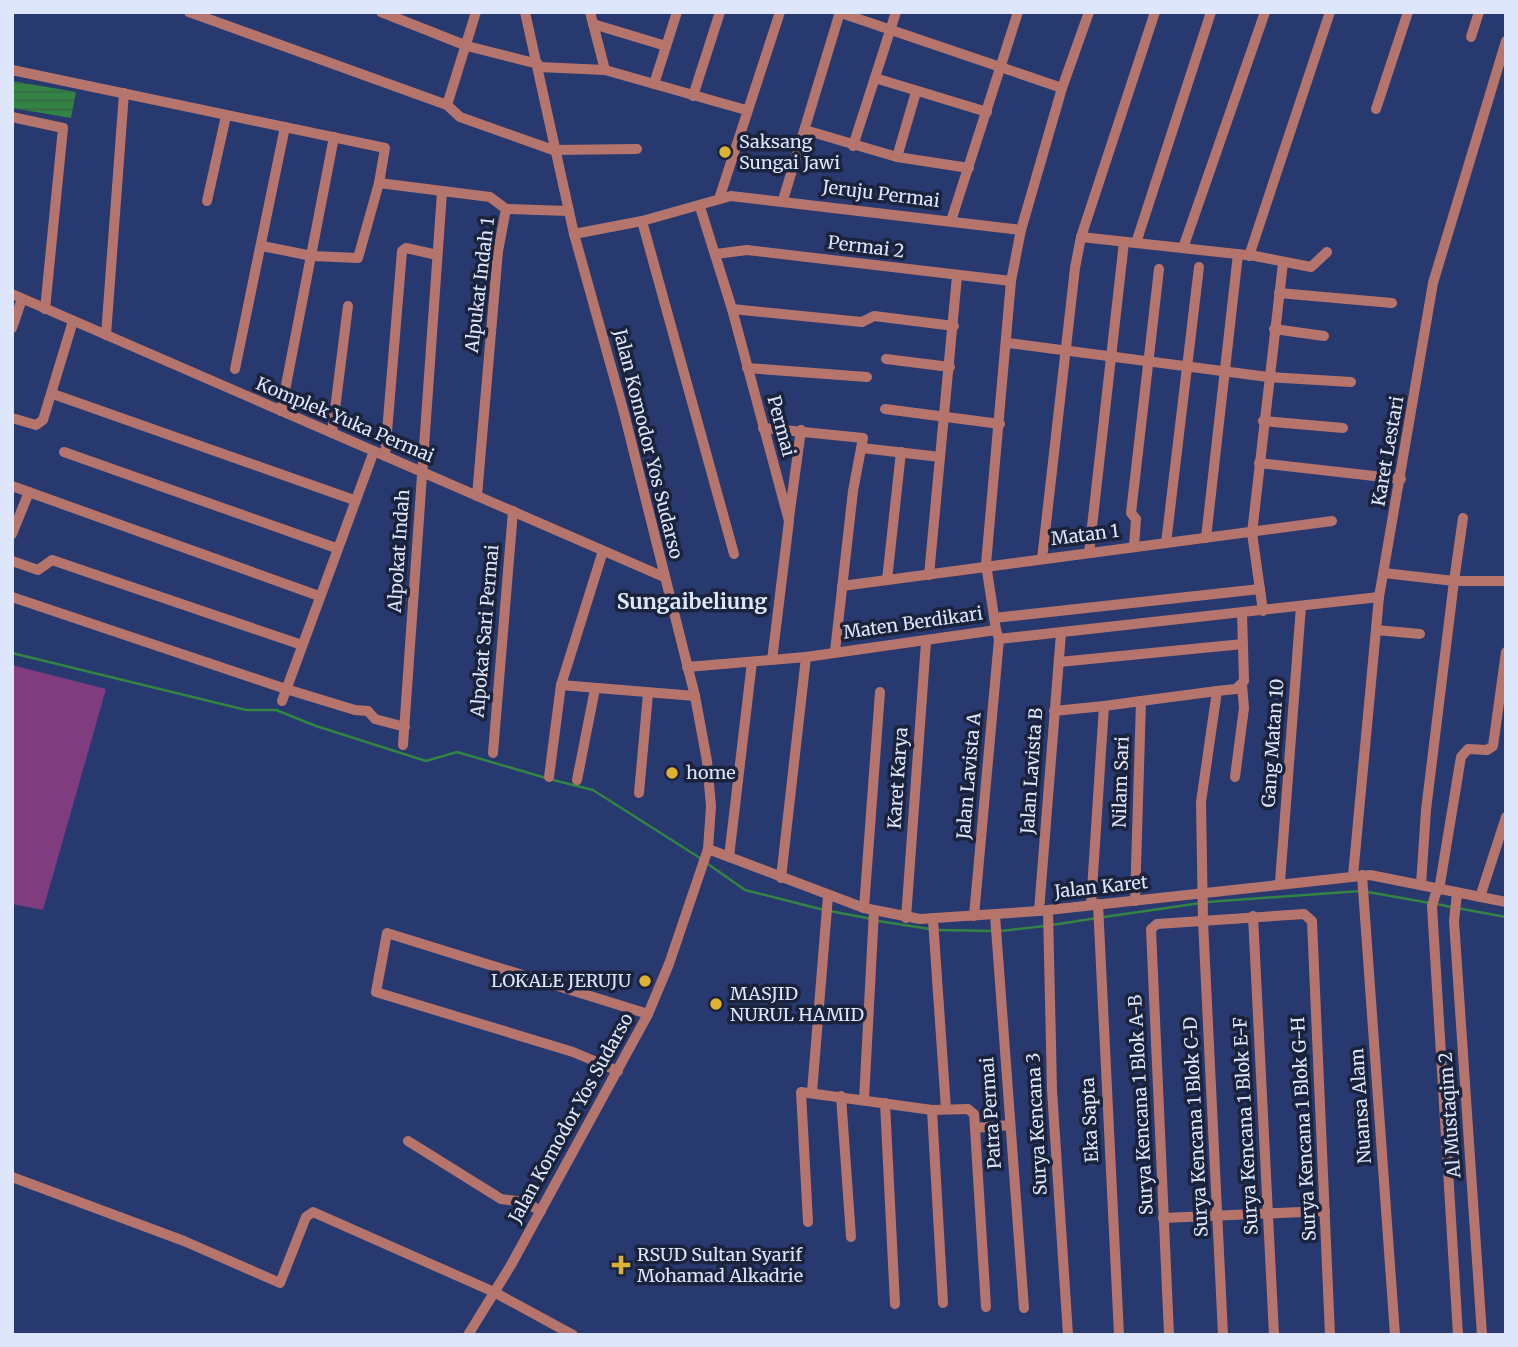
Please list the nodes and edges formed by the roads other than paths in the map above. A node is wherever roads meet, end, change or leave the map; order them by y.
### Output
1 (189, 12) edge
2 (381, 12) edge
3 (476, 12) edge
4 (525, 12) edge
5 (677, 12) edge
6 (720, 12) edge
7 (780, 12) edge
8 (839, 12) edge
9 (896, 12) edge
10 (1089, 12) edge
11 (1155, 12) edge
12 (1211, 12) edge
13 (1265, 12) edge
14 (1330, 12) edge
15 (1408, 12) edge
16 (1479, 12) edge
17 (1014, 13) edge
18 (592, 18) edge
19 (890, 30) junction
20 (1471, 37) dead end
21 (1506, 41) edge
22 (467, 46) junction
23 (666, 46) junction
24 (539, 65) junction
25 (1001, 67) junction
26 (12, 70) edge
27 (605, 70) junction
28 (875, 78) junction
29 (654, 84) junction
30 (1062, 88) junction
31 (916, 92) junction
32 (124, 93) junction
33 (693, 96) junction
34 (447, 105) junction
35 (1376, 109) dead end
36 (746, 110) junction
37 (987, 112) junction
38 (226, 116) junction
39 (12, 117) edge
40 (285, 127) junction
41 (805, 130) junction
42 (334, 137) junction
43 (853, 146) junction
44 (637, 149) dead end
45 (553, 150) junction
46 (897, 157) junction
47 (969, 168) junction
48 (379, 183) junction
49 (442, 192) junction
50 (719, 200) junction
51 (783, 200) junction
52 (207, 201) dead end
53 (700, 207) junction
54 (506, 209) junction
55 (569, 211) junction
56 (642, 221) junction
57 (951, 221) junction
58 (1021, 230) junction
59 (574, 234) junction
60 (1081, 237) junction
61 (1124, 242) junction
62 (1136, 243) junction
63 (262, 246) junction
64 (1184, 248) junction
65 (1327, 252) dead end
66 (716, 254) junction
67 (437, 255) junction
68 (1243, 255) junction
69 (312, 256) junction
70 (1283, 263) junction
71 (1199, 267) dead end
72 (1158, 269) dead end
73 (957, 276) junction
74 (1012, 281) junction
75 (1279, 293) junction
76 (17, 297) edge
77 (1392, 303) dead end
78 (348, 306) dead end
79 (45, 309) junction
80 (732, 309) junction
81 (73, 321) junction
82 (954, 326) junction
83 (12, 328) edge
84 (1274, 329) junction
85 (106, 335) junction
86 (1324, 336) dead end
87 (1008, 343) junction
88 (1066, 350) junction
89 (1111, 355) junction
90 (886, 359) dead end
91 (1147, 359) junction
92 (1186, 364) junction
93 (950, 367) junction
94 (747, 368) junction
95 (235, 369) dead end
96 (1223, 369) junction
97 (867, 377) dead end
98 (1268, 377) junction
99 (1351, 382) dead end
100 (53, 394) junction
101 (885, 409) dead end
102 (281, 411) junction
103 (944, 417) junction
104 (12, 418) edge
105 (1263, 421) junction
106 (1000, 424) junction
107 (763, 428) junction
108 (1343, 428) dead end
109 (800, 430) junction
110 (332, 433) junction
111 (862, 448) junction
112 (64, 452) dead end
113 (901, 453) junction
114 (379, 454) junction
115 (940, 457) junction
116 (1259, 463) junction
117 (422, 472) junction
118 (1401, 479) junction
119 (12, 485) edge
120 (29, 492) junction
121 (477, 496) junction
122 (354, 500) junction
123 (513, 512) junction
124 (1462, 518) dead end
125 (789, 521) junction
126 (1332, 521) dead end
127 (1252, 533) junction
128 (12, 534) edge
129 (1206, 538) junction
130 (1166, 543) junction
131 (1134, 547) junction
132 (336, 548) junction
133 (603, 551) junction
134 (1089, 553) junction
135 (734, 554) dead end
136 (1042, 559) junction
137 (12, 561) edge
138 (986, 564) junction
139 (1384, 573) junction
140 (929, 575) junction
141 (664, 577) junction
142 (887, 580) junction
143 (1454, 581) junction
144 (1506, 582) edge
145 (842, 586) junction
146 (1260, 589) junction
147 (319, 596) junction
148 (12, 597) edge
149 (1379, 597) junction
150 (1301, 606) junction
151 (1263, 611) junction
152 (1242, 612) junction
153 (994, 618) junction
154 (1376, 630) junction
155 (1061, 633) junction
156 (997, 634) junction
157 (1420, 634) dead end
158 (926, 642) junction
159 (1243, 644) junction
160 (302, 645) junction
161 (835, 651) junction
162 (1506, 652) edge
163 (806, 657) junction
164 (772, 660) junction
165 (752, 662) junction
166 (1059, 662) junction
167 (687, 667) junction
168 (561, 685) junction
169 (1242, 685) junction
170 (286, 689) junction
171 (595, 689) junction
172 (1217, 691) junction
173 (880, 692) dead end
174 (648, 694) junction
175 (695, 696) junction
176 (282, 701) dead end
177 (1141, 701) junction
178 (1104, 706) junction
179 (1054, 711) junction
180 (405, 727) junction
181 (403, 745) dead end
182 (493, 752) dead end
183 (1235, 776) dead end
184 (549, 777) dead end
185 (577, 780) dead end
186 (639, 793) dead end
187 (1506, 817) edge
188 (708, 850) junction
189 (729, 856) junction
190 (1360, 877) junction
191 (781, 878) junction
192 (1280, 882) junction
193 (1421, 885) junction
194 (1437, 891) junction
195 (1203, 895) junction
196 (1457, 897) junction
197 (1480, 897) junction
198 (828, 899) junction
199 (1135, 901) junction
200 (1506, 902) edge
201 (1096, 906) junction
202 (871, 911) junction
203 (1046, 913) junction
204 (974, 916) junction
205 (1253, 916) junction
206 (995, 917) junction
207 (906, 918) junction
208 (1203, 919) junction
209 (1312, 921) joint
210 (933, 922) junction
211 (648, 1014) junction
212 (618, 1071) junction
213 (812, 1092) junction
214 (841, 1096) junction
215 (863, 1100) junction
216 (885, 1103) junction
217 (946, 1109) junction
218 (932, 1110) junction
219 (1010, 1125) junction
220 (975, 1128) junction
221 (408, 1142) dead end
222 (12, 1177) edge
223 (1325, 1210) junction
224 (541, 1211) junction
225 (1268, 1213) junction
226 (1218, 1216) junction
227 (1163, 1218) junction
228 (808, 1222) dead end
229 (851, 1237) dead end
230 (494, 1292) junction
231 (943, 1303) dead end
232 (895, 1304) dead end
233 (986, 1307) dead end
234 (1024, 1308) dead end
235 (468, 1335) edge
236 (573, 1335) edge
237 (1068, 1335) edge
238 (1119, 1335) edge
239 (1169, 1335) edge
240 (1223, 1335) edge
241 (1274, 1335) edge
242 (1330, 1335) edge
243 (1395, 1335) edge
244 (1458, 1335) edge
245 (1482, 1335) edge

1 - 34 street
2 - 22 street
3 - 22 street
4 - 24 street, Jalan Komodor Yos Sudarso
5 - 23 street
6 - 33 street
7 - 36 street
8 - 19 street
8 - 41 street
9 - 19 street
10 - 30 street, Jalan Lavista A
11 - 60 street
12 - 62 street
13 - 64 street
14 - 68 street
15 - 35 street
16 - 20 street
17 - 25 street
18 - 23 street
18 - 27 street
19 - 25 street
19 - 28 street
21 - 118 street, Karet Lestari
22 - 24 street
22 - 34 street
23 - 29 street
24 - 27 street
24 - 45 street, Jalan Komodor Yos Sudarso
25 - 30 street
25 - 37 street
26 - 32 street
27 - 29 street
28 - 31 street
28 - 43 street
29 - 33 street
30 - 58 street, Jalan Lavista A
31 - 37 street
31 - 46 street
32 - 38 street
32 - 85 street
33 - 36 street
34 - 45 street
36 - 50 street
37 - 47 street
38 - 40 street
38 - 52 street
39 - 79 street
40 - 42 street
40 - 63 street
41 - 43 street
41 - 51 street
42 - 48 street
42 - 69 street
43 - 46 street
44 - 45 street
45 - 55 street, Jalan Komodor Yos Sudarso
46 - 47 street
47 - 57 street
48 - 49 street, Alpukat Indah 1
48 - 69 street
49 - 54 street, Alpukat Indah 1
49 - 67 street, Alpokat Indah
50 - 51 street, Jeruju Permai
50 - 53 street, Jeruju Permai
51 - 57 street, Jeruju Permai
53 - 56 street, Jeruju Permai
53 - 66 street, Permai
54 - 55 street
54 - 121 street, Alpukat Indah 1
55 - 59 street, Jalan Komodor Yos Sudarso
56 - 59 street, Jeruju Permai
56 - 135 street
57 - 58 street, Jeruju Permai
58 - 74 street, Jalan Lavista A
59 - 141 street, Jalan Komodor Yos Sudarso
60 - 61 street
60 - 88 street
61 - 62 street
61 - 89 street
62 - 64 street
63 - 69 street
63 - 95 street
64 - 68 street
65 - 70 street
66 - 73 street, Permai 2
66 - 80 street, Permai
67 - 114 street
67 - 117 street, Alpokat Indah
68 - 70 street
68 - 96 street
69 - 102 street
70 - 75 street
71 - 92 street
72 - 91 street
73 - 74 street, Permai 2
73 - 82 street
74 - 87 street, Jalan Lavista A
75 - 77 street
75 - 84 street
76 - 79 street, Komplek Yuka Permai
76 - 83 street
78 - 110 street
79 - 81 street, Komplek Yuka Permai
80 - 82 street
80 - 94 street, Permai
81 - 85 street, Komplek Yuka Permai
81 - 100 street
82 - 93 street
84 - 86 street
84 - 98 street
85 - 102 street, Komplek Yuka Permai
87 - 88 street
87 - 106 street, Jalan Lavista A
88 - 89 street
88 - 136 street
89 - 91 street
89 - 134 street
90 - 93 street
91 - 92 street
91 - 131 street
92 - 96 street
92 - 130 street
93 - 103 street
94 - 97 street
94 - 107 street, Permai
96 - 98 street
96 - 129 street
98 - 99 street
98 - 105 street
100 - 104 street
100 - 122 street
101 - 103 street
102 - 110 street, Komplek Yuka Permai
103 - 106 street
103 - 115 street
105 - 108 street
105 - 116 street
106 - 138 street, Jalan Lavista A
107 - 109 street
107 - 125 street, Permai
109 - 111 street
109 - 125 street
110 - 114 street, Komplek Yuka Permai
111 - 113 street
111 - 145 street
112 - 132 street
113 - 115 street
113 - 142 street
114 - 117 street, Komplek Yuka Permai
114 - 122 street
115 - 140 street
116 - 118 street
116 - 127 street
117 - 121 street, Komplek Yuka Permai
117 - 180 street, Alpokat Indah
118 - 139 street, Karet Lestari
119 - 120 street
120 - 128 street
120 - 147 street
121 - 123 street, Komplek Yuka Permai
122 - 132 street
123 - 133 street, Komplek Yuka Permai
123 - 182 street, Alpokat Sari Permai
124 - 143 street
125 - 164 street, Permai
126 - 127 street, Matan 1
127 - 129 street, Matan 1
127 - 146 street
129 - 130 street, Matan 1
130 - 131 street, Matan 1
131 - 134 street, Matan 1
132 - 147 street
133 - 141 street, Komplek Yuka Permai
133 - 168 street
134 - 136 street, Matan 1
136 - 138 street, Matan 1
137 - 160 street
138 - 140 street, Matan 1
138 - 153 street, Jalan Lavista A
139 - 143 street
139 - 149 street, Karet Lestari
140 - 142 street, Matan 1
141 - 167 street, Jalan Komodor Yos Sudarso
142 - 145 street, Matan 1
143 - 144 street
143 - 193 street
145 - 161 street
146 - 151 street
146 - 153 street
147 - 160 street
148 - 170 street
149 - 150 street, Maten Berdikari
149 - 154 street, Karet Lestari
150 - 151 street, Maten Berdikari
150 - 192 street, Gang Matan 10
151 - 152 street, Maten Berdikari
152 - 155 street, Maten Berdikari
152 - 159 street
153 - 156 street, Jalan Lavista A
154 - 157 street
154 - 190 street, Karet Lestari
155 - 156 street, Maten Berdikari
155 - 166 street, Jalan Lavista B
156 - 158 street, Maten Berdikari
156 - 204 street, Jalan Lavista A
158 - 161 street, Maten Berdikari
158 - 207 street, Karet Karya
159 - 166 street
159 - 169 street
160 - 170 street
161 - 163 street, Maten Berdikari
162 - 194 street
163 - 164 street, Maten Berdikari
163 - 191 street
164 - 165 street, Maten Berdikari
165 - 167 street, Maten Berdikari
165 - 189 street
166 - 179 street, Jalan Lavista B
167 - 175 street, Jalan Komodor Yos Sudarso
168 - 171 street
168 - 184 street
169 - 172 street
169 - 183 street
170 - 176 street
170 - 180 street
171 - 174 street
171 - 185 street
172 - 177 street
172 - 195 street, Surya Kencana 1 Blok C-D
173 - 202 street
174 - 175 street
174 - 186 street
175 - 188 street, Jalan Komodor Yos Sudarso
177 - 178 street
177 - 199 street, Nilam Sari
178 - 179 street
178 - 201 street, Eka Sapta
179 - 203 street, Jalan Lavista B
180 - 181 street, Alpokat Indah
187 - 197 street
188 - 189 street, Jalan Karet
188 - 211 street, Jalan Komodor Yos Sudarso
189 - 191 street, Jalan Karet
190 - 192 street, Jalan Karet
190 - 193 street, Jalan Karet
190 - 243 street, Nuansa Alam
191 - 198 street, Jalan Karet
192 - 195 street, Jalan Karet
193 - 194 street, Jalan Karet
194 - 196 street, Jalan Karet
194 - 244 street
195 - 199 street, Jalan Karet
195 - 208 street, Surya Kencana 1 Blok C-D
196 - 197 street, Jalan Karet
196 - 245 street, Al Mustaqim 2
197 - 200 street, Jalan Karet
198 - 202 street, Jalan Karet
198 - 213 street
199 - 201 street, Jalan Karet
201 - 203 street, Jalan Karet
201 - 238 street, Eka Sapta
202 - 207 street, Jalan Karet
202 - 215 street
203 - 206 street, Jalan Karet
203 - 237 street, Surya Kencana 3
204 - 206 street, Jalan Karet
204 - 210 street, Jalan Karet
205 - 208 street, Surya Kencana 1 Blok A-B
205 - 209 street, Surya Kencana 1 Blok A-B
205 - 225 street, Surya Kencana 1 Blok E-F
206 - 219 street, Patra Permai
207 - 210 street, Jalan Karet
208 - 226 street, Surya Kencana 1 Blok C-D
208 - 227 street, Surya Kencana 1 Blok A-B
209 - 223 street, Surya Kencana 1 Blok G-H
210 - 217 street
211 - 212 street, Jalan Komodor Yos Sudarso
211 - 212 street
212 - 224 street, Jalan Komodor Yos Sudarso
213 - 214 street
213 - 228 street
214 - 215 street
214 - 229 street
215 - 216 street
216 - 218 street
216 - 232 street
217 - 218 street
217 - 220 street
218 - 231 street
219 - 220 street
219 - 234 street, Patra Permai
220 - 233 street
221 - 224 street
222 - 230 street
223 - 225 street
223 - 242 street, Surya Kencana 1 Blok G-H
224 - 230 street, Jalan Komodor Yos Sudarso
225 - 226 street
225 - 241 street, Surya Kencana 1 Blok E-F
226 - 227 street
226 - 240 street, Surya Kencana 1 Blok C-D
227 - 239 street, Surya Kencana 1 Blok A-B
230 - 235 street, Jalan Komodor Yos Sudarso
230 - 236 street

